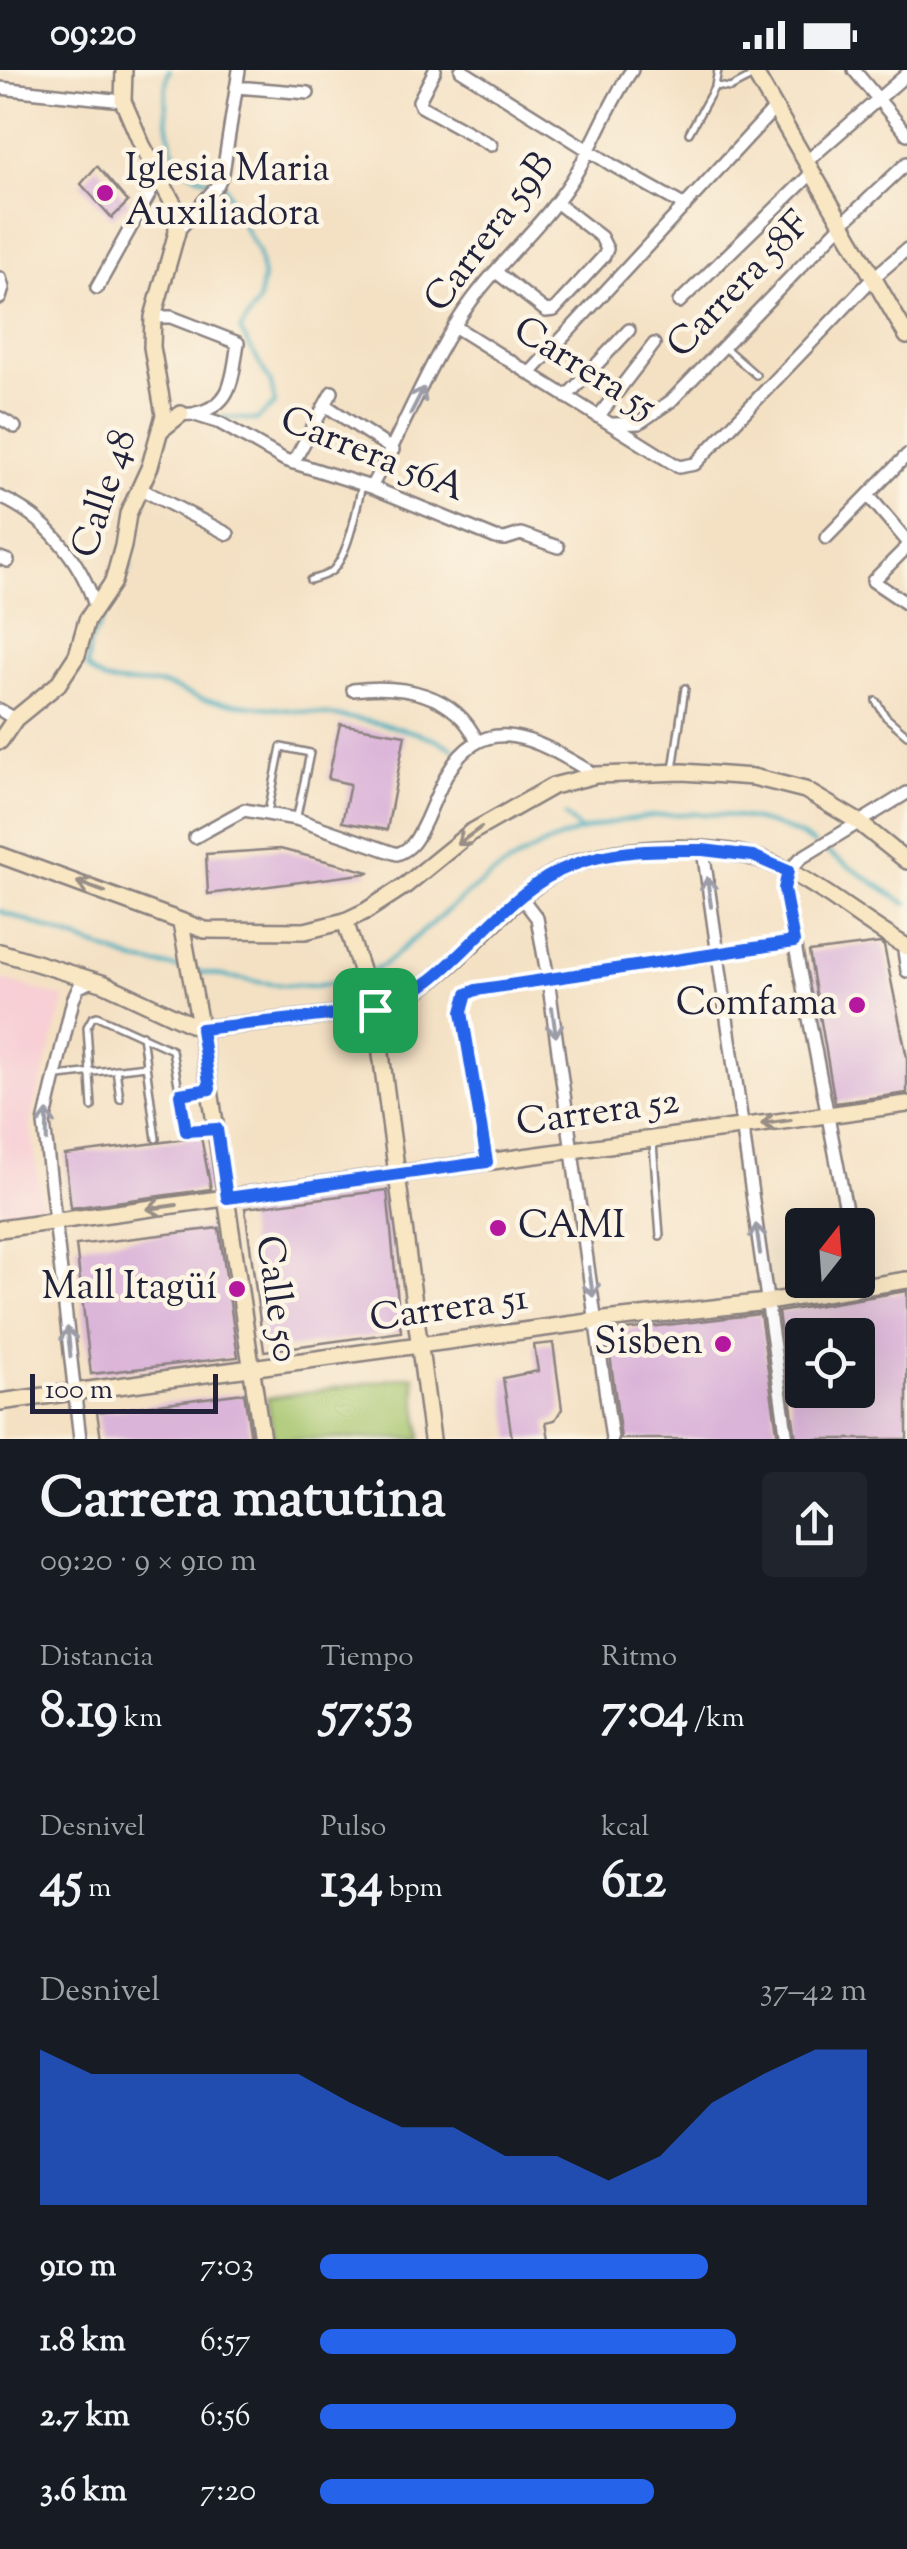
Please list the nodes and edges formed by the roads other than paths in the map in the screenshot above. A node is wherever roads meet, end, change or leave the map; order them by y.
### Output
1 (124, 70) edge
2 (239, 70) edge
3 (435, 70) edge
4 (461, 70) edge
5 (632, 70) edge
6 (718, 70) edge
7 (854, 70) edge
8 (754, 72) edge
9 (907, 74) edge
10 (716, 86) junction
11 (236, 87) junction
12 (0, 88) edge
13 (308, 94) dead end
14 (123, 96) junction
15 (878, 98) junction
16 (775, 108) junction
17 (688, 133) dead end
18 (907, 134) edge
19 (492, 145) dead end
20 (588, 150) junction
21 (907, 163) edge
22 (809, 168) junction
23 (160, 175) junction
24 (556, 202) junction
25 (685, 206) junction
26 (842, 224) junction
27 (177, 232) junction
28 (907, 249) edge
29 (496, 272) junction
30 (0, 278) edge
31 (873, 278) junction
32 (97, 288) dead end
33 (0, 298) edge
34 (680, 302) dead end
35 (153, 316) junction
36 (454, 326) junction
37 (629, 330) dead end
38 (907, 336) edge
39 (654, 344) dead end
40 (723, 346) junction
41 (530, 374) junction
42 (756, 375) dead end
43 (332, 392) dead end
44 (566, 397) junction
45 (324, 406) junction
46 (0, 418) edge
47 (175, 418) junction
48 (602, 420) junction
49 (15, 427) dead end
50 (392, 450) junction
51 (907, 455) edge
52 (293, 463) junction
53 (367, 486) junction
54 (138, 488) junction
55 (868, 495) junction
56 (0, 497) edge
57 (228, 534) dead end
58 (826, 538) dead end
59 (907, 544) edge
60 (558, 547) dead end
61 (310, 580) dead end
62 (907, 604) edge
63 (95, 606) junction
64 (685, 688) dead end
65 (353, 690) dead end
66 (876, 701) dead end
67 (0, 710) edge
68 (16, 719) junction
69 (907, 735) edge
70 (0, 741) edge
71 (477, 741) junction
72 (672, 773) junction
73 (596, 775) junction
74 (907, 793) edge
75 (268, 812) junction
76 (296, 819) junction
77 (857, 822) junction
78 (196, 837) dead end
79 (703, 850) junction
80 (1, 854) edge
81 (907, 861) edge
82 (788, 871) junction
83 (521, 897) junction
84 (346, 921) junction
85 (181, 927) junction
86 (794, 942) junction
87 (905, 945) edge
88 (0, 952) edge
89 (717, 953) junction
90 (907, 971) edge
91 (548, 979) junction
92 (93, 980) junction
93 (374, 1006) junction
94 (200, 1024) junction
95 (142, 1035) junction
96 (146, 1066) junction
97 (116, 1069) junction
98 (88, 1074) junction
99 (56, 1076) junction
100 (210, 1089) junction
101 (180, 1094) junction
102 (120, 1099) dead end
103 (907, 1104) edge
104 (92, 1106) dead end
105 (829, 1114) junction
106 (742, 1127) junction
107 (217, 1129) junction
108 (156, 1139) dead end
109 (653, 1140) junction
110 (573, 1150) junction
111 (487, 1162) junction
112 (398, 1175) junction
113 (227, 1198) junction
114 (846, 1208) edge
115 (56, 1222) junction
116 (0, 1230) edge
117 (660, 1236) dead end
118 (875, 1280) edge
119 (907, 1280) edge
120 (785, 1298) edge
121 (767, 1302) junction
122 (596, 1321) junction
123 (418, 1347) junction
124 (252, 1370) junction
125 (75, 1392) junction
126 (0, 1402) edge
127 (80, 1439) edge
128 (262, 1439) edge
129 (432, 1439) edge
130 (612, 1439) edge
131 (787, 1439) edge

1 - 14 street
2 - 11 street, Calle 48
3 - 19 street
4 - 20 street
5 - 20 street, Carrera 59B
6 - 10 lane
7 - 15 street
8 - 10 lane
8 - 16 street
9 - 15 street
10 - 17 lane
11 - 13 street
11 - 27 street, Calle 48
12 - 14 street
14 - 23 street
15 - 18 street
15 - 22 street
16 - 22 street
16 - 25 street
20 - 24 street, Carrera 59B
20 - 25 street
21 - 26 street, Carrera 58F
22 - 26 street
22 - 34 street
23 - 27 street
23 - 32 street
24 - 29 street, Carrera 59B
24 - 29 street
25 - 41 street
26 - 31 street
26 - 40 street, Carrera 58F
27 - 35 street, Calle 48
28 - 31 street
29 - 36 street, Carrera 59B
30 - 33 street
31 - 38 street
31 - 48 street, Carrera 55
35 - 47 street, Calle 48
35 - 47 street
36 - 41 street, Carrera 55
50 -> 36 street, Carrera 59B
37 - 44 street
39 - 48 street
40 - 42 lane
40 - 48 street, Carrera 58F
41 - 44 street, Carrera 55
43 - 45 street
44 - 48 street, Carrera 55
45 - 50 street
45 - 52 street
46 - 49 street
47 - 52 street, Carrera 56A
47 - 54 street, Calle 48
50 - 53 street, Carrera 59B
51 - 55 street
52 - 53 street, Carrera 56A
53 - 60 street, Carrera 56A
53 - 61 lane
54 - 57 street
54 - 63 street, Calle 48
55 - 58 street
55 - 59 street
56 - 63 street
59 - 62 street
63 - 68 street, Calle 48
64 - 72 lane
65 - 71 street
66 - 69 lane
67 - 68 street
68 - 70 street, Calle 48
71 - 73 street
71 - 76 street
72 - 73 street
72 - 77 street
73 -> 84 street
74 - 77 street
75 - 76 street
75 - 76 lane
75 - 78 street
77 - 81 street
77 - 82 street
79 - 82 street
79 - 83 street
89 -> 79 street
85 -> 80 street
82 - 86 street
82 - 87 street
83 - 91 street
83 - 93 street
84 - 85 street
84 - 93 street
85 - 94 street, Calle 50
86 - 89 street
86 - 105 street
87 - 90 street
88 - 92 street
89 - 91 street
89 - 106 street
91 -> 110 street
91 - 111 street
92 - 94 street
92 - 99 street
93 - 94 street
93 - 112 street
94 - 100 street, Calle 50
95 - 96 lane
95 - 98 lane
95 - 101 lane
96 - 97 lane
96 - 108 lane
97 - 98 lane
97 - 102 lane
98 - 99 lane
98 - 104 lane
115 -> 99 street
100 - 101 lane
100 - 107 street, Calle 50
101 - 107 lane
103 - 105 street, Carrera 52
105 -> 106 street, Carrera 52
105 - 114 street
106 - 109 street, Carrera 52
121 -> 106 street
107 - 113 street, Calle 50
109 - 110 street, Carrera 52
109 - 117 lane
110 - 111 street, Carrera 52
110 -> 122 street
111 - 112 street, Carrera 52
112 - 113 street, Carrera 52
112 - 123 street
113 -> 115 street, Carrera 52
113 - 124 street, Calle 50
115 - 116 street, Carrera 52
125 -> 115 street
118 - 119 street, Carrera 51
120 - 121 street, Carrera 51
121 - 122 street, Carrera 51
121 - 131 street
122 - 123 street, Carrera 51
122 - 130 street
123 - 124 street, Carrera 51
123 - 129 street
124 - 125 street, Carrera 51
124 - 128 street, Calle 50
125 - 126 street, Carrera 51
125 - 127 street

